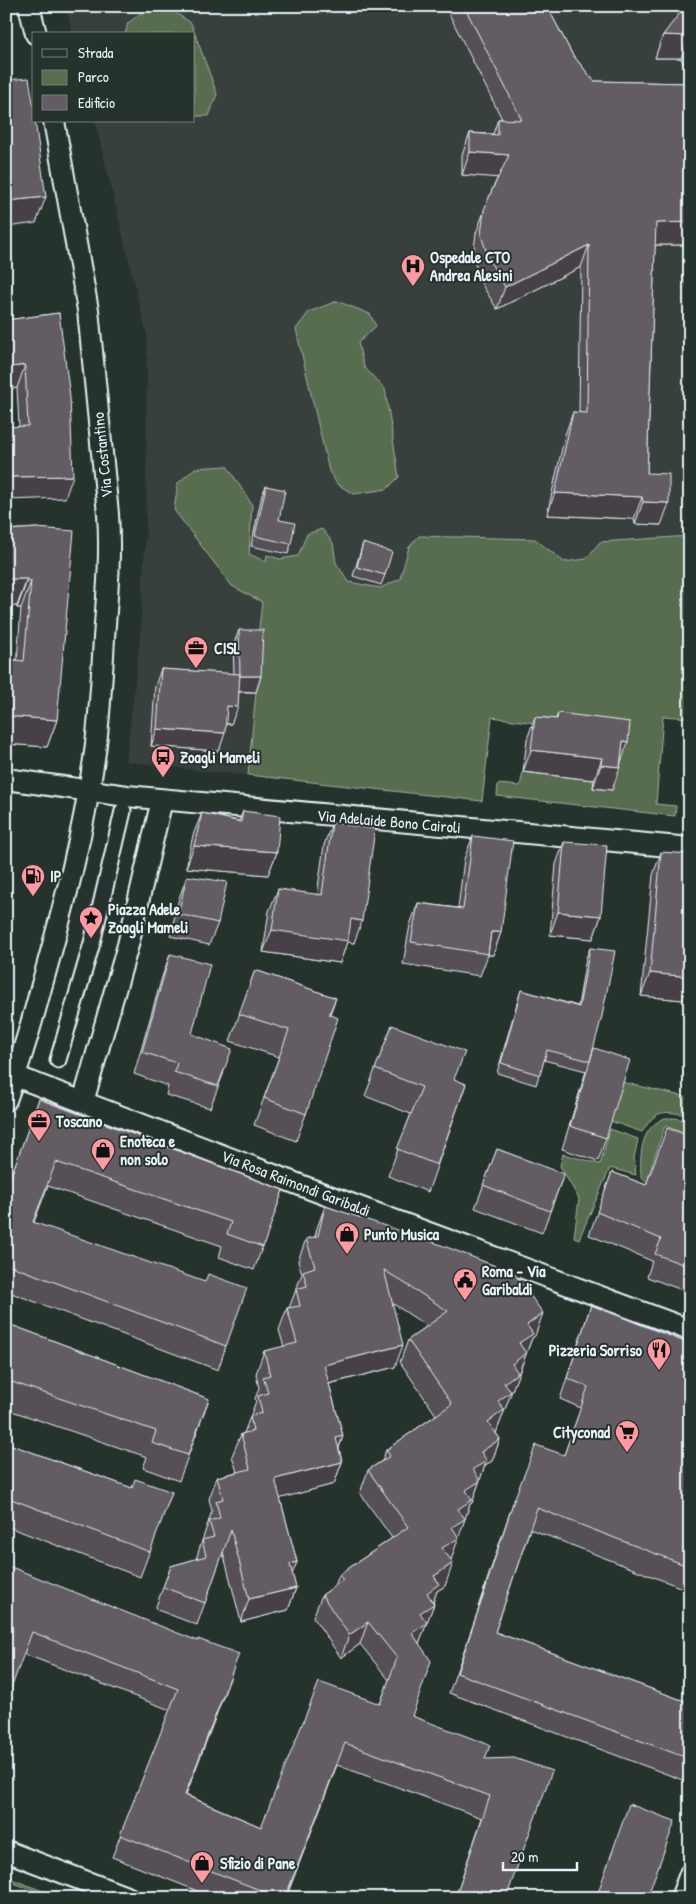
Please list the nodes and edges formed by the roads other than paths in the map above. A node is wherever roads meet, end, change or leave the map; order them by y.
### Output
1 (29, 6) edge
2 (36, 32) edge
3 (54, 122) edge
4 (6, 779) edge
5 (88, 792) junction
6 (162, 800) junction
7 (123, 811) dead end
8 (690, 848) edge
9 (58, 1060) dead end
10 (15, 1076) junction
11 (6, 1100) edge
12 (83, 1102) junction
13 (690, 1330) edge
14 (6, 1851) edge
15 (690, 1874) edge
16 (129, 1898) edge
17 (682, 1898) edge

1 - 2 street
3 - 5 street, Via Costantino
4 - 5 street, Via Adelaide Bono Cairoli
5 - 6 street, Via Adelaide Bono Cairoli
5 - 10 street
6 - 8 street, Via Adelaide Bono Cairoli
6 - 12 street
7 - 9 street
10 - 11 street
10 - 12 street, Via Rosa Raimondi Garibaldi
12 - 13 street, Via Rosa Raimondi Garibaldi
14 - 16 street
15 - 17 street

